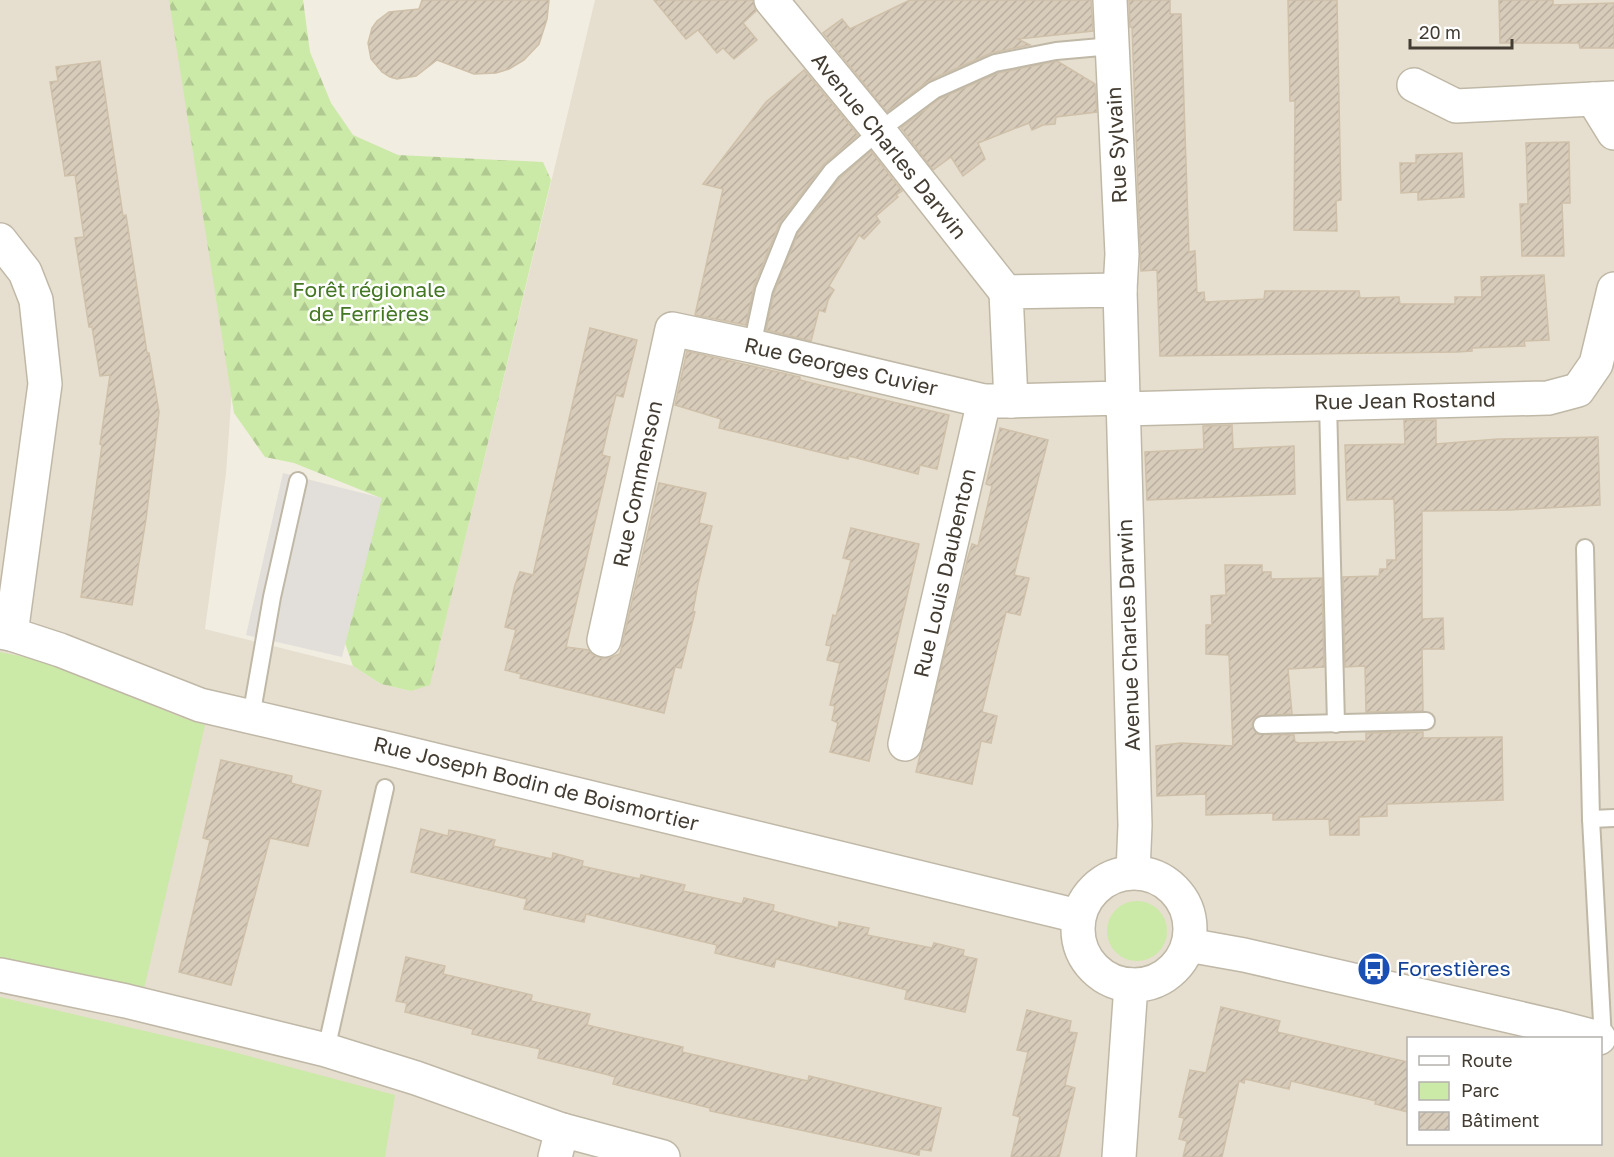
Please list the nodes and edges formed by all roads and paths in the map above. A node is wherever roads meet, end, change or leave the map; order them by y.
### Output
1 (771, 0) edge
2 (1110, 0) edge
3 (1112, 45) junction
4 (1414, 85) dead end
5 (1603, 98) edge
6 (879, 131) junction
7 (1614, 133) edge
8 (0, 240) edge
9 (1614, 289) edge
10 (1120, 290) junction
11 (1006, 292) junction
12 (672, 329) joint
13 (752, 346) junction
14 (997, 401) junction
15 (1122, 403) junction
16 (1328, 403) junction
17 (298, 481) dead end
18 (1585, 548) dead end
19 (5, 633) edge
20 (604, 640) dead end
21 (251, 717) junction
22 (1426, 721) dead end
23 (1336, 724) junction
24 (1262, 725) dead end
25 (905, 744) dead end
26 (385, 788) dead end
27 (1614, 818) edge
28 (1591, 819) junction
29 (1133, 872) junction
30 (1078, 916) junction
31 (1188, 945) junction
32 (0, 975) edge
33 (1131, 985) junction
34 (1593, 1037) edge
35 (1604, 1040) edge
36 (326, 1050) junction
37 (559, 1144) edge
38 (663, 1157) edge
39 (1119, 1157) edge

1 - 6 street, Avenue Charles Darwin
2 - 3 street, Rue Sylvain
3 - 6 lane
3 - 10 street, Rue Sylvain
4 - 5 street
5 - 7 street
6 - 11 street, Avenue Charles Darwin
6 - 13 lane
8 - 19 street
9 - 16 street, Rue Jean Rostand
10 - 11 street
10 - 15 street, Avenue Charles Darwin
11 - 14 street
12 - 13 street, Rue Georges Cuvier
12 - 20 street, Rue Commenson
13 - 14 street, Rue Georges Cuvier
14 - 15 street
14 - 25 street, Rue Louis Daubenton
15 - 16 street, Rue Jean Rostand
15 - 29 street, Avenue Charles Darwin
16 - 23 lane
17 - 21 lane
18 - 28 lane
19 - 21 street, Rue Joseph Bodin de Boismortier
21 - 30 street, Rue Joseph Bodin de Boismortier
22 - 23 lane
23 - 24 lane
26 - 36 lane
27 - 28 lane
28 - 35 lane
29 - 30 street
29 - 31 street
30 - 33 street
31 - 33 street
31 - 34 street
32 - 36 street
33 - 39 street
36 - 37 street
37 - 38 street

